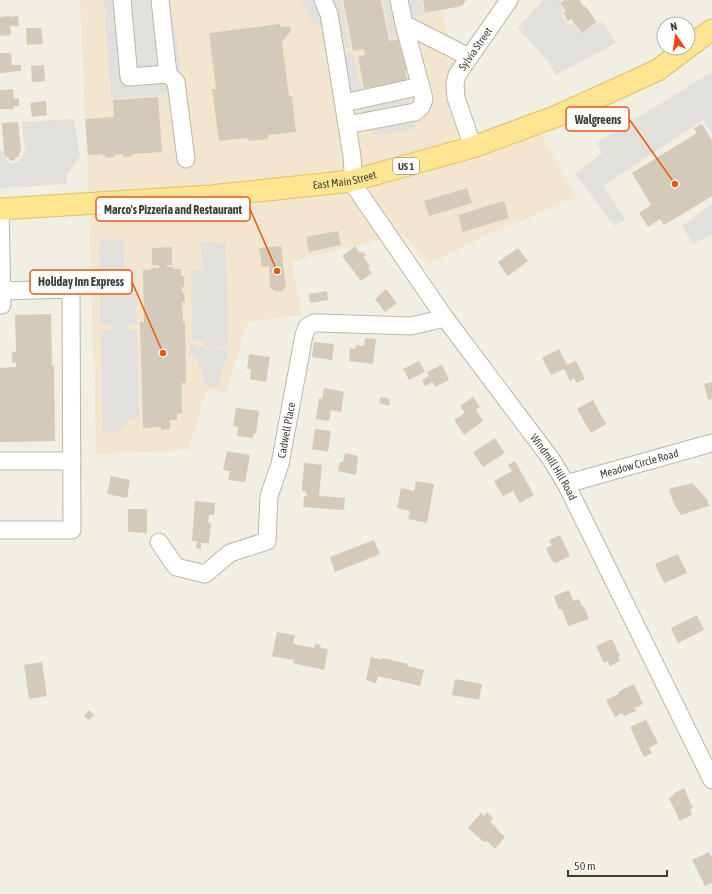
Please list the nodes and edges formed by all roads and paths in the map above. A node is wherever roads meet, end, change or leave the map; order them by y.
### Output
1 (122, 0) edge
2 (160, 0) edge
3 (323, 0) edge
4 (399, 0) edge
5 (509, 0) edge
6 (404, 24) junction
7 (712, 30) edge
8 (696, 42) edge
9 (677, 56) edge
10 (469, 57) junction
11 (168, 74) junction
12 (421, 86) junction
13 (344, 103) junction
14 (347, 125) junction
15 (473, 147) junction
16 (186, 159) dead end
17 (351, 181) junction
18 (0, 209) edge
19 (1, 298) edge
20 (445, 318) junction
21 (712, 443) edge
22 (0, 461) edge
23 (72, 461) junction
24 (566, 484) junction
25 (0, 530) edge
26 (159, 542) dead end
27 (712, 780) edge

1 - 11 street
2 - 11 street
3 - 13 street
4 - 6 street
5 - 10 street, Sylvia Street
6 - 10 street
6 - 12 street
7 - 8 main road, East Main Street / US 1
9 - 15 main road, East Main Street / US 1
10 - 15 street, Sylvia Street
11 - 16 street
12 - 13 street
12 - 14 street
13 - 14 street
14 - 17 street
15 - 17 main road, East Main Street / US 1
17 - 18 main road, East Main Street / US 1
17 - 20 street, Windmill Hill Road
18 - 19 street
19 - 23 street
20 - 24 street, Windmill Hill Road
20 - 26 street, Cadwell Place
21 - 24 street, Meadow Circle Road
22 - 23 street
23 - 25 street
24 - 27 street, Windmill Hill Road

